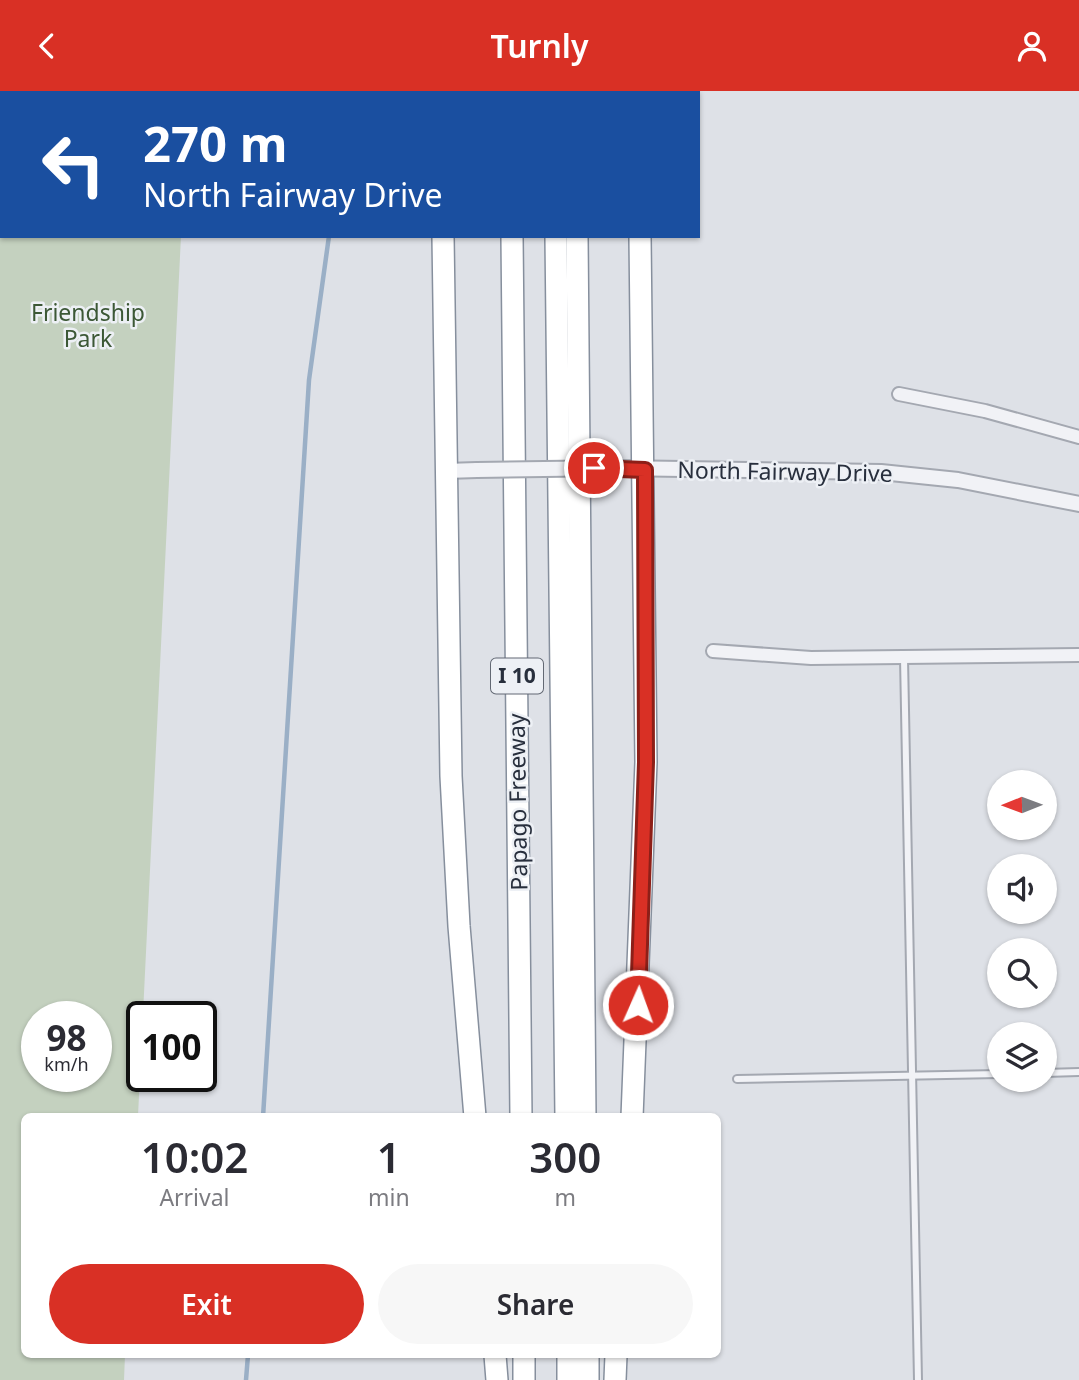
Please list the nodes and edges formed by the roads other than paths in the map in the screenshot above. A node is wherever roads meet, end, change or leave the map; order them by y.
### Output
1 (443, 238) edge
2 (512, 238) edge
3 (556, 238) edge
4 (577, 238) edge
5 (640, 238) edge
6 (899, 394) dead end
7 (1079, 437) edge
8 (645, 470) junction
9 (446, 471) junction
10 (1079, 504) edge
11 (713, 651) dead end
12 (1079, 655) edge
13 (904, 659) junction
14 (1057, 1073) edge
15 (1079, 1073) edge
16 (987, 1074) edge
17 (912, 1076) junction
18 (737, 1079) dead end
19 (475, 1113) edge
20 (521, 1113) edge
21 (566, 1113) edge
22 (585, 1113) edge
23 (632, 1113) edge
24 (495, 1358) edge
25 (524, 1358) edge
26 (568, 1358) edge
27 (588, 1358) edge
28 (616, 1358) edge
29 (497, 1380) edge
30 (524, 1380) edge
31 (568, 1380) edge
32 (588, 1380) edge
33 (615, 1380) edge
34 (918, 1380) edge

1 - 9 highway
2 - 20 highway, Papago Freeway / I 10
3 - 21 highway
4 - 22 highway
5 - 8 highway
6 - 7 street
8 - 9 street, North Fairway Drive, bridge
8 - 10 street, North Fairway Drive
8 - 23 highway
9 - 19 highway
11 - 13 street
12 - 13 street
13 - 17 lane
14 - 15 lane
16 - 17 lane
17 - 18 lane
17 - 34 lane
24 - 29 highway
25 - 30 highway
26 - 31 highway
27 - 32 highway
28 - 33 highway

